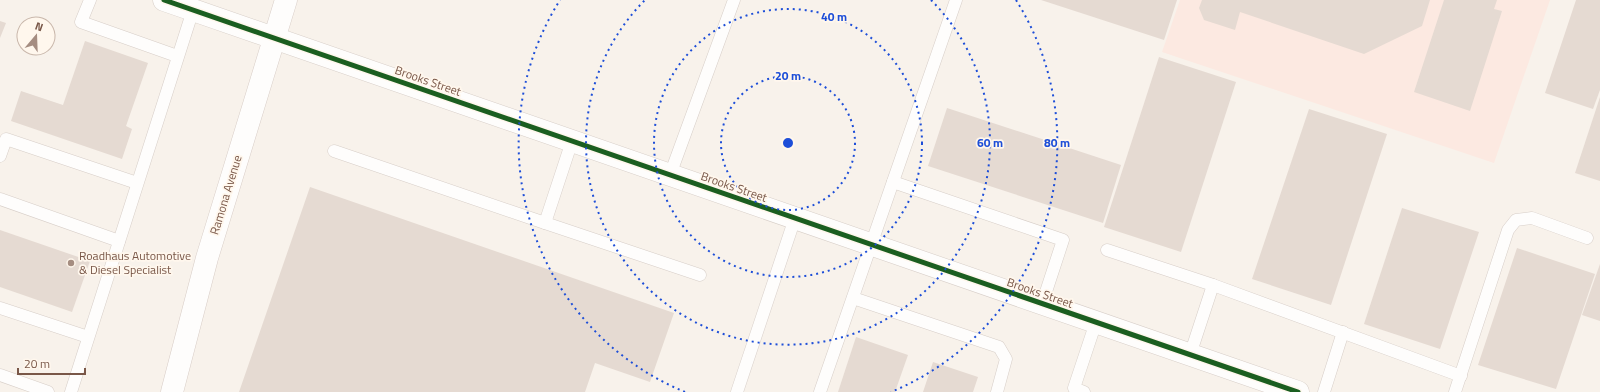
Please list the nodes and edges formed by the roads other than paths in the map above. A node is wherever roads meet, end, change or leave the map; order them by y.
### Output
1 (90, 0) edge
2 (164, 0) edge
3 (286, 0) edge
4 (734, 0) edge
5 (956, 0) edge
6 (192, 10) junction
7 (273, 39) junction
8 (177, 56) junction
9 (572, 141) junction
10 (334, 150) dead end
11 (0, 156) edge
12 (670, 175) junction
13 (893, 182) junction
14 (137, 184) junction
15 (0, 199) edge
16 (795, 218) junction
17 (545, 223) junction
18 (1587, 238) dead end
19 (119, 241) junction
20 (872, 245) junction
21 (1107, 250) dead end
22 (700, 276) dead end
23 (1213, 285) junction
24 (853, 298) junction
25 (1042, 304) junction
26 (0, 308) edge
27 (1096, 322) junction
28 (1343, 332) junction
29 (88, 337) junction
30 (1190, 355) junction
31 (0, 375) edge
32 (1461, 376) junction
33 (1276, 388) edge
34 (1077, 391) edge
35 (48, 392) edge
36 (71, 392) edge
37 (172, 392) edge
38 (737, 392) edge
39 (820, 392) edge
40 (997, 392) edge
41 (1298, 392) edge
42 (1324, 392) edge
43 (1456, 392) edge

1 - 8 lane
2 - 6 street, Brooks Street
3 - 7 street, Ramona Avenue
4 - 12 lane
5 - 13 lane
6 - 7 street, Brooks Street
6 - 8 lane
7 - 9 street, Brooks Street
7 - 37 street, Ramona Avenue
8 - 14 lane
9 - 12 street, Brooks Street
9 - 17 lane
10 - 17 lane
11 - 14 lane
12 - 16 street, Brooks Street
13 - 20 lane
13 - 25 lane
14 - 19 lane
15 - 19 lane
16 - 20 street, Brooks Street
16 - 38 lane
17 - 22 lane
18 - 32 lane
19 - 29 lane
20 - 24 lane
20 - 25 street, Brooks Street
21 - 23 lane
23 - 28 lane
23 - 30 lane
24 - 39 lane
24 - 40 lane
25 - 27 street, Brooks Street
26 - 29 lane
27 - 30 street, Brooks Street
27 - 34 lane
28 - 32 lane
28 - 42 lane
29 - 36 lane
30 - 33 street, Brooks Street
31 - 35 lane
32 - 43 lane
33 - 41 street, Brooks Street

